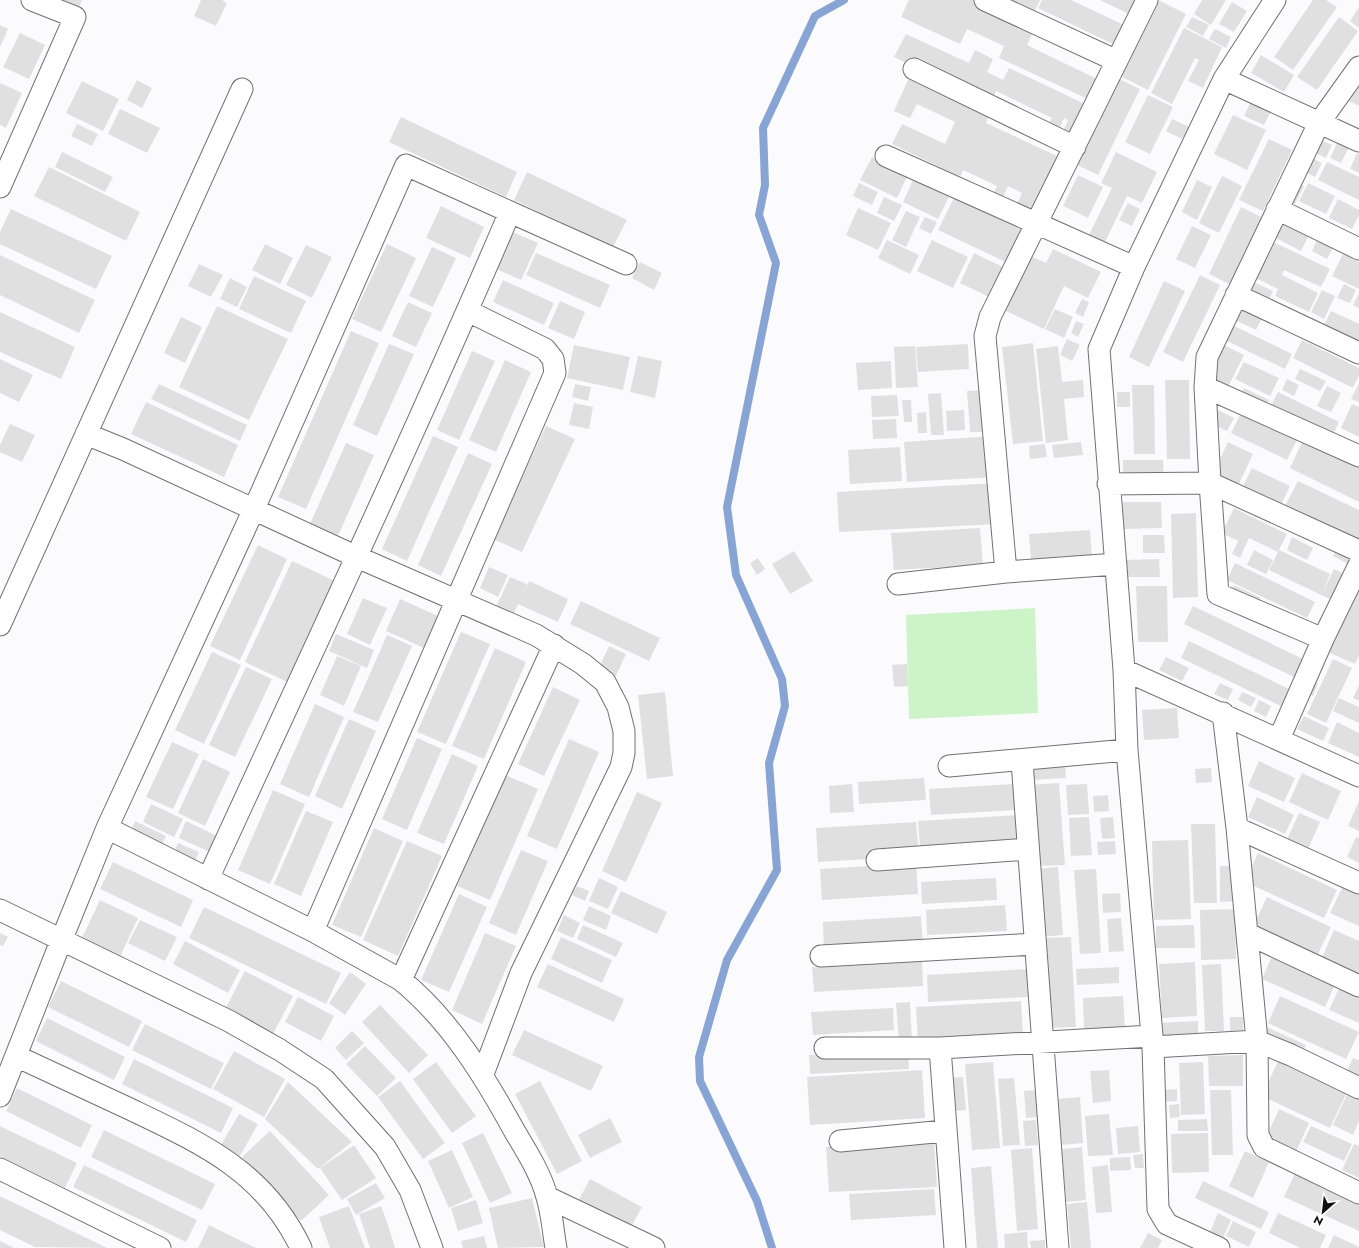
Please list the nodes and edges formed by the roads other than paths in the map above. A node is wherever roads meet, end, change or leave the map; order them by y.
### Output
1 (32, 0) edge
2 (985, 0) edge
3 (1147, 0) edge
4 (1275, 0) edge
5 (1118, 61) junction
6 (1359, 68) edge
7 (914, 69) dead end
8 (1224, 79) junction
9 (242, 89) dead end
10 (1319, 123) junction
11 (1359, 141) edge
12 (1075, 147) junction
13 (886, 156) dead end
14 (0, 187) edge
15 (1277, 209) junction
16 (510, 212) junction
17 (1038, 224) junction
18 (1359, 249) edge
19 (626, 264) dead end
20 (1134, 267) junction
21 (1236, 295) junction
22 (468, 311) junction
23 (1359, 353) edge
24 (1205, 387) junction
25 (86, 434) junction
26 (1359, 456) edge
27 (1210, 483) junction
28 (1108, 484) junction
29 (254, 509) junction
30 (1359, 551) edge
31 (357, 556) junction
32 (1116, 564) junction
33 (1359, 565) edge
34 (1006, 572) junction
35 (898, 584) dead end
36 (456, 600) junction
37 (0, 625) edge
38 (1323, 640) junction
39 (554, 645) junction
40 (1124, 670) junction
41 (1223, 713) junction
42 (1279, 739) junction
43 (1127, 750) junction
44 (1022, 761) junction
45 (949, 766) dead end
46 (1359, 776) edge
47 (107, 828) junction
48 (1237, 828) junction
49 (1028, 849) junction
50 (877, 860) dead end
51 (208, 879) junction
52 (1359, 883) edge
53 (0, 910) edge
54 (313, 931) junction
55 (1248, 934) junction
56 (60, 941) junction
57 (1035, 944) junction
58 (821, 956) dead end
59 (401, 980) junction
60 (1359, 986) edge
61 (1257, 1041) junction
62 (1041, 1042) junction
63 (1153, 1042) junction
64 (825, 1048) dead end
65 (940, 1048) junction
66 (16, 1056) junction
67 (483, 1074) junction
68 (1359, 1088) edge
69 (0, 1096) edge
70 (945, 1131) junction
71 (840, 1141) dead end
72 (0, 1169) edge
73 (1359, 1193) edge
74 (548, 1197) junction
75 (160, 1248) edge
76 (301, 1248) edge
77 (432, 1248) edge
78 (556, 1248) edge
79 (654, 1248) edge
80 (955, 1248) edge
81 (1058, 1248) edge
82 (1219, 1248) edge

1 - 14 street
2 - 5 street
3 - 5 street
4 - 8 street
5 - 12 street
6 - 10 street
7 - 12 street
8 - 10 street
8 - 20 street
9 - 25 street
10 - 11 street
10 - 15 street
12 - 17 street
13 - 17 street
15 - 18 street
15 - 21 street
16 - 19 street
16 - 22 street
16 - 29 street
17 - 20 street
17 - 34 street
20 - 28 street
21 - 23 street
21 - 24 street
22 - 31 street
22 - 36 street
24 - 26 street
24 - 27 street
25 - 29 street
25 - 37 street
27 - 28 street
27 - 30 street
27 - 38 street
28 - 32 street
29 - 31 street
29 - 47 street
31 - 36 street
31 - 51 street
32 - 34 street
32 - 40 street
33 - 38 street
34 - 35 street
36 - 39 street
36 - 54 street
38 - 42 street
39 - 59 street
39 - 67 street
40 - 41 street
40 - 43 street
41 - 42 street
41 - 48 street
42 - 46 street
43 - 44 street
43 - 63 street
44 - 45 street
44 - 49 street
47 - 51 street
47 - 56 street
48 - 52 street
48 - 55 street
49 - 50 street
49 - 57 street
51 - 54 street
53 - 56 street
54 - 59 street
55 - 60 street
55 - 61 street
56 - 66 street
56 - 77 street
57 - 58 street
57 - 62 street
59 - 67 street
61 - 63 street
61 - 68 street
61 - 73 street
62 - 63 street
62 - 65 street
62 - 81 street
63 - 82 street
64 - 65 street
65 - 70 street
66 - 69 street
66 - 76 street
67 - 74 street
70 - 71 street
70 - 80 street
72 - 75 street
74 - 78 street
74 - 79 street

